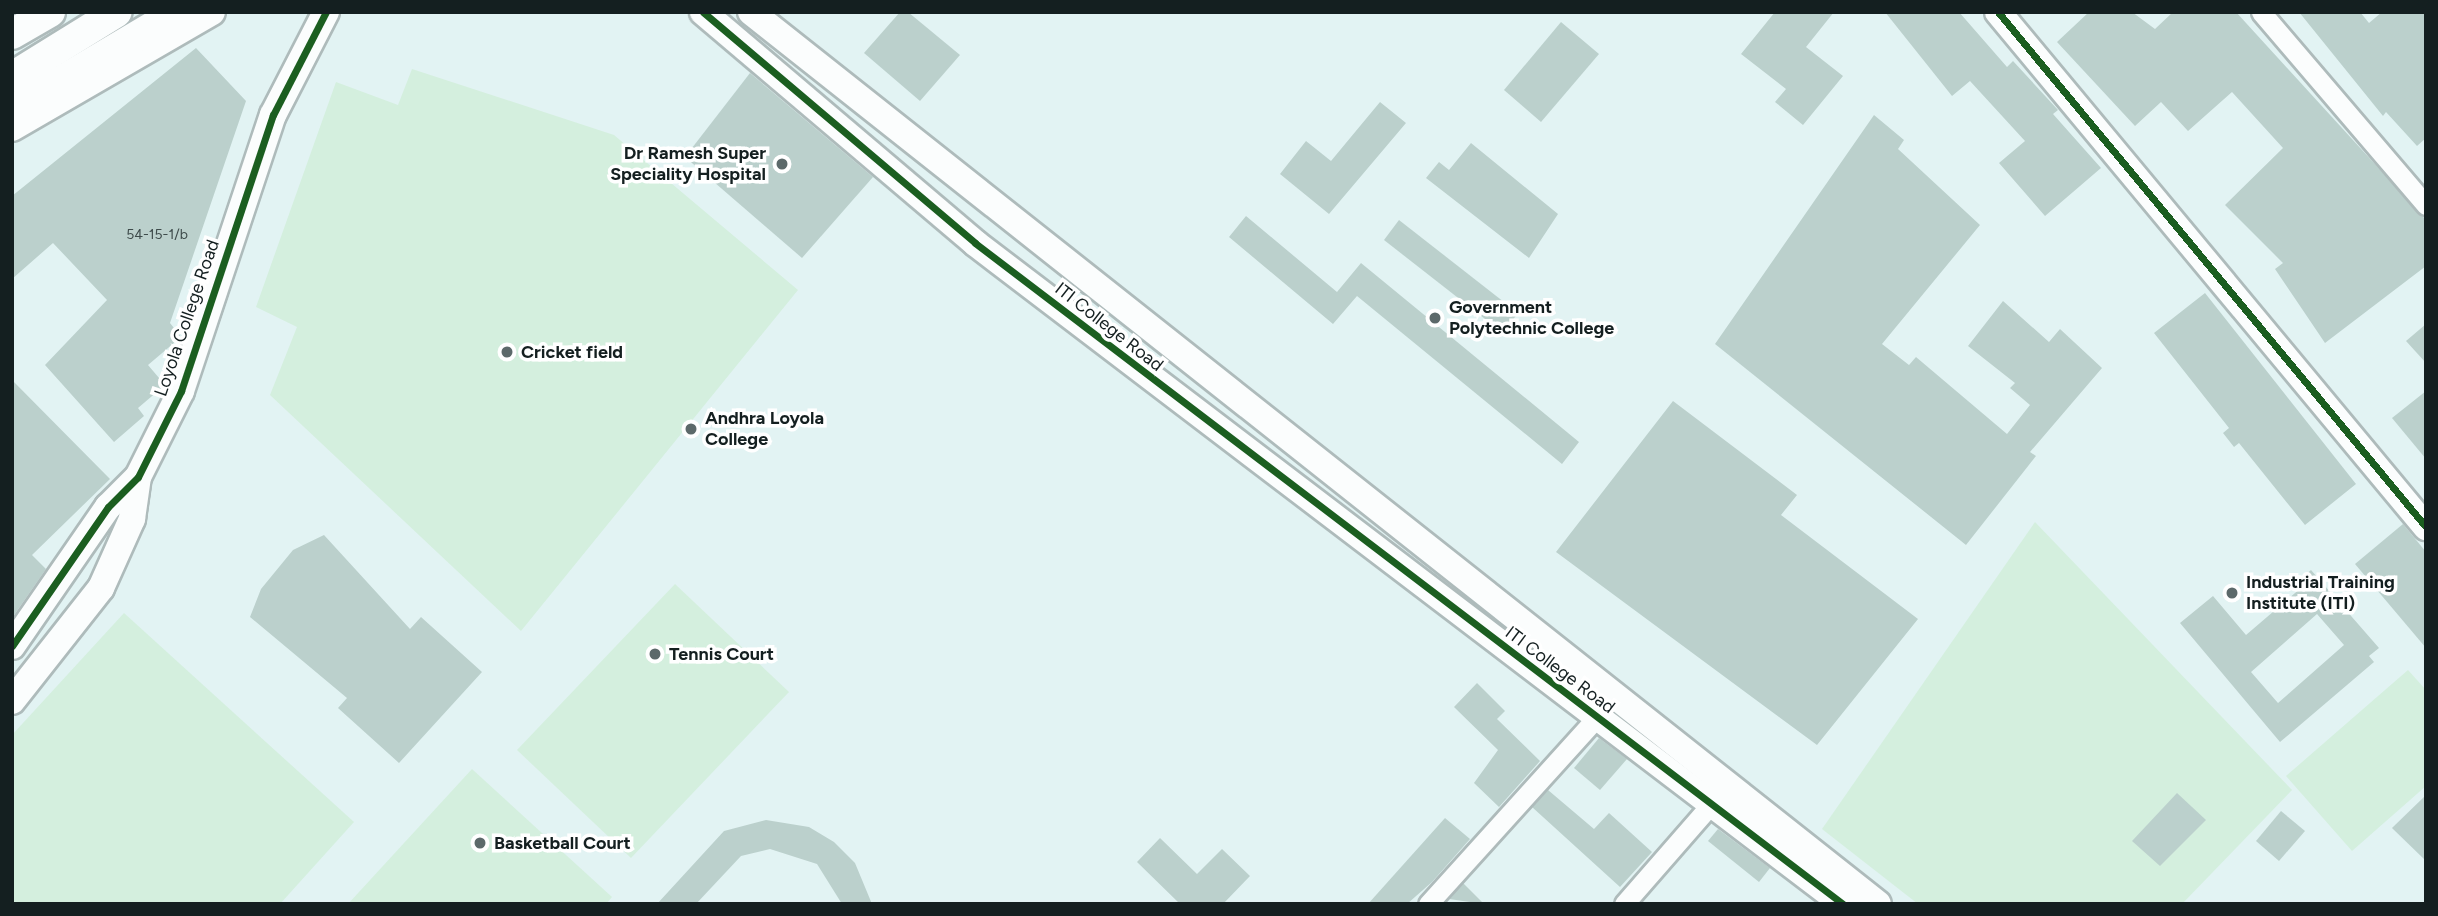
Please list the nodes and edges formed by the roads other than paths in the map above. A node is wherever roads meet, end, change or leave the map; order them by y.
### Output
1 (50, 12) edge
2 (117, 12) edge
3 (178, 12) edge
4 (212, 12) edge
5 (326, 12) edge
6 (704, 12) edge
7 (751, 12) edge
8 (1998, 12) edge
9 (2261, 12) edge
10 (12, 34) edge
11 (12, 77) edge
12 (12, 110) edge
13 (12, 128) edge
14 (2426, 205) edge
15 (138, 477) junction
16 (2426, 527) edge
17 (12, 646) edge
18 (14, 692) edge
19 (1597, 717) junction
20 (1712, 803) junction
21 (1428, 904) edge
22 (1624, 904) edge
23 (1843, 904) edge
24 (1878, 904) edge

1 - 10 main road
2 - 11 main road
3 - 12 main road
4 - 13 street
5 - 15 street, Loyola College Road
6 - 19 street, ITI College Road
7 - 24 street, ITI College Road
8 - 16 street
9 - 14 street
15 - 17 street, Loyola College Road
15 - 18 street, Loyola College Road
19 - 20 street, ITI College Road
19 - 21 street
20 - 22 street
20 - 23 street, ITI College Road

